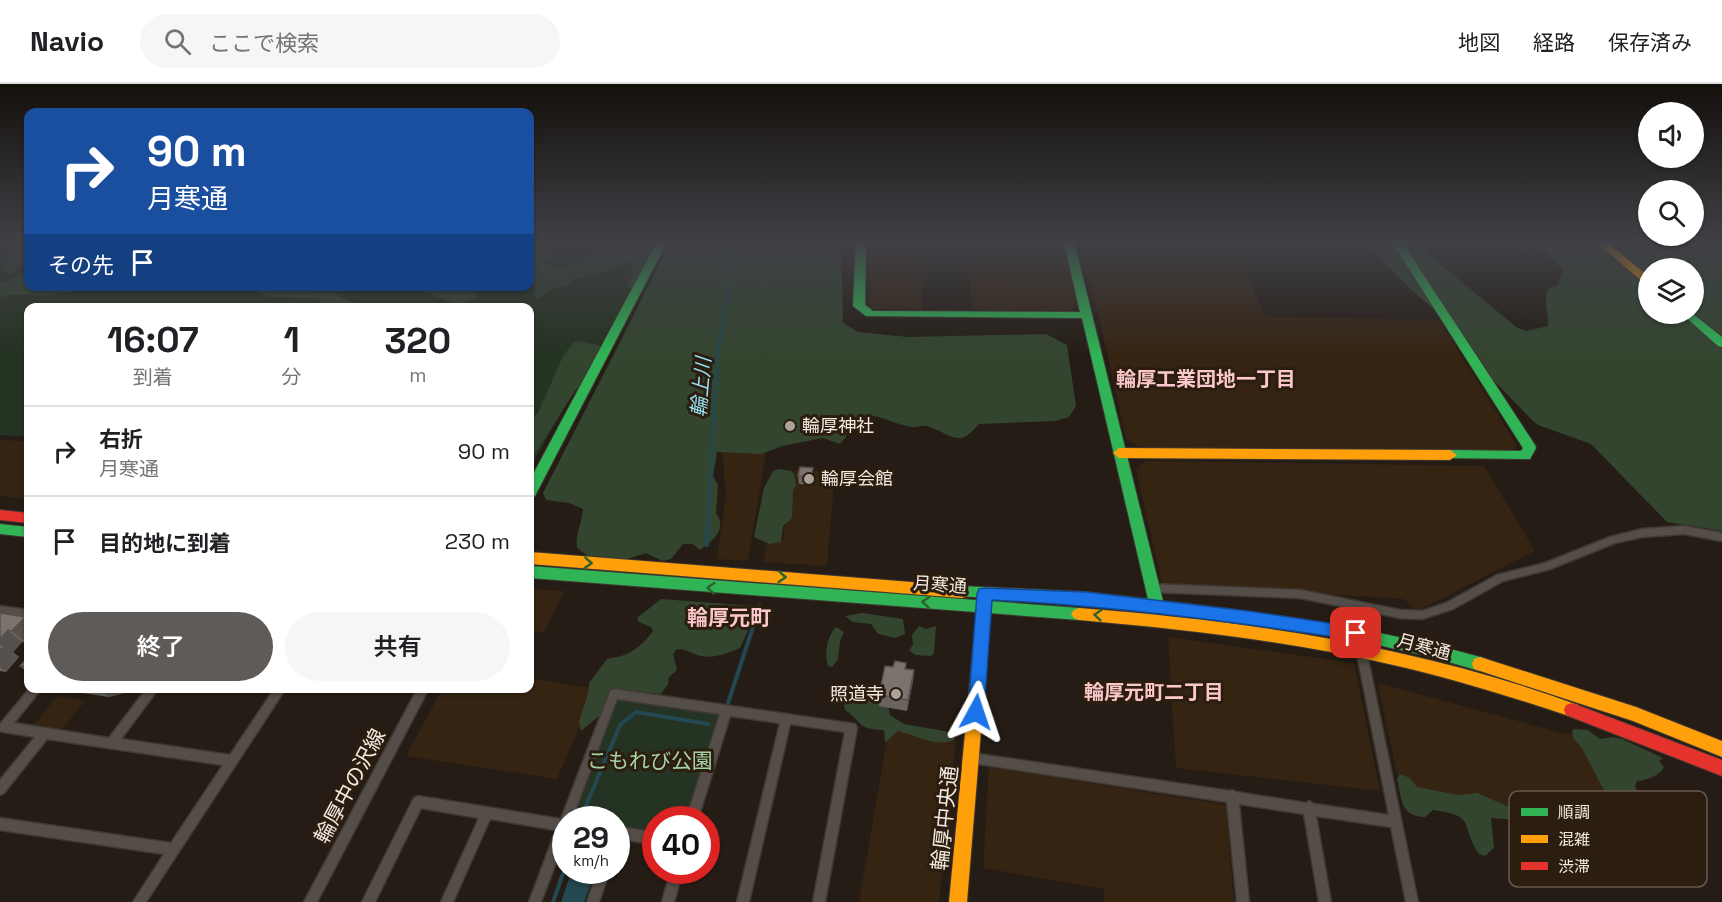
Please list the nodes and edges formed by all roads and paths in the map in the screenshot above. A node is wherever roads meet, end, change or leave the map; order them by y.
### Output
1 (642, 280) edge
2 (860, 280) edge
3 (1079, 280) edge
4 (1422, 280) edge
5 (1088, 315) junction
6 (1704, 317) edge
7 (1699, 324) edge
8 (1722, 332) edge
9 (1722, 343) edge
10 (1119, 453) junction
11 (534, 484) edge
12 (0, 515) edge
13 (24, 518) edge
14 (0, 529) edge
15 (24, 532) edge
16 (1722, 537) edge
17 (534, 558) edge
18 (534, 572) edge
19 (1152, 588) junction
20 (985, 600) junction
21 (1157, 606) junction
22 (0, 610) edge
23 (24, 613) edge
24 (1359, 642) junction
25 (33, 693) edge
26 (150, 693) edge
27 (278, 693) edge
28 (421, 693) edge
29 (726, 712) junction
30 (1642, 716) junction
31 (786, 719) junction
32 (45, 734) junction
33 (112, 743) junction
34 (1722, 743) edge
35 (1722, 749) edge
36 (972, 758) junction
37 (1722, 759) edge
38 (232, 761) junction
39 (1722, 768) edge
40 (0, 789) edge
41 (1232, 796) junction
42 (572, 806) edge
43 (697, 806) edge
44 (1309, 807) junction
45 (487, 813) junction
46 (1396, 822) junction
47 (0, 824) edge
48 (552, 824) edge
49 (173, 849) junction
50 (552, 859) edge
51 (599, 884) edge
52 (673, 884) edge
53 (139, 902) edge
54 (310, 902) edge
55 (368, 902) edge
56 (447, 902) edge
57 (536, 902) edge
58 (593, 902) edge
59 (668, 902) edge
60 (743, 902) edge
61 (819, 902) edge
62 (958, 902) edge
63 (1243, 902) edge
64 (1325, 902) edge
65 (1412, 902) edge

1 - 11 main road
2 - 5 main road
3 - 5 main road
4 - 10 main road
5 - 10 main road
6 - 8 main road
7 - 9 main road
10 - 19 main road
12 - 13 main road
14 - 15 main road
16 - 19 street
17 -> 20 main road, 月寒通
20 -> 18 main road, 月寒通
19 - 21 main road
20 - 21 main road, 月寒通
24 -> 20 main road, 月寒通
20 - 36 main road, 輪厚中央通
21 - 24 main road, 月寒通
22 - 23 street
24 - 30 main road, 月寒通
24 - 37 main road
24 - 39 main road, 月寒通
24 - 46 street
25 - 32 street
26 - 33 street
27 - 38 street
28 - 54 street, 輪厚中の沢線
29 - 31 street
29 - 42 street
29 - 43 street
30 - 34 main road
30 - 35 main road, 月寒通
31 - 60 street
31 - 61 street
32 - 33 street
32 - 40 street
33 - 38 street
36 - 41 street
36 - 62 main road, 輪厚中央通
38 - 49 street
41 - 44 street
41 - 63 street
44 - 46 street
44 - 64 street
45 - 48 street
45 - 55 street
45 - 56 street
46 - 65 street
47 - 49 street
49 - 53 street
50 - 57 street
51 - 58 street
52 - 59 street

